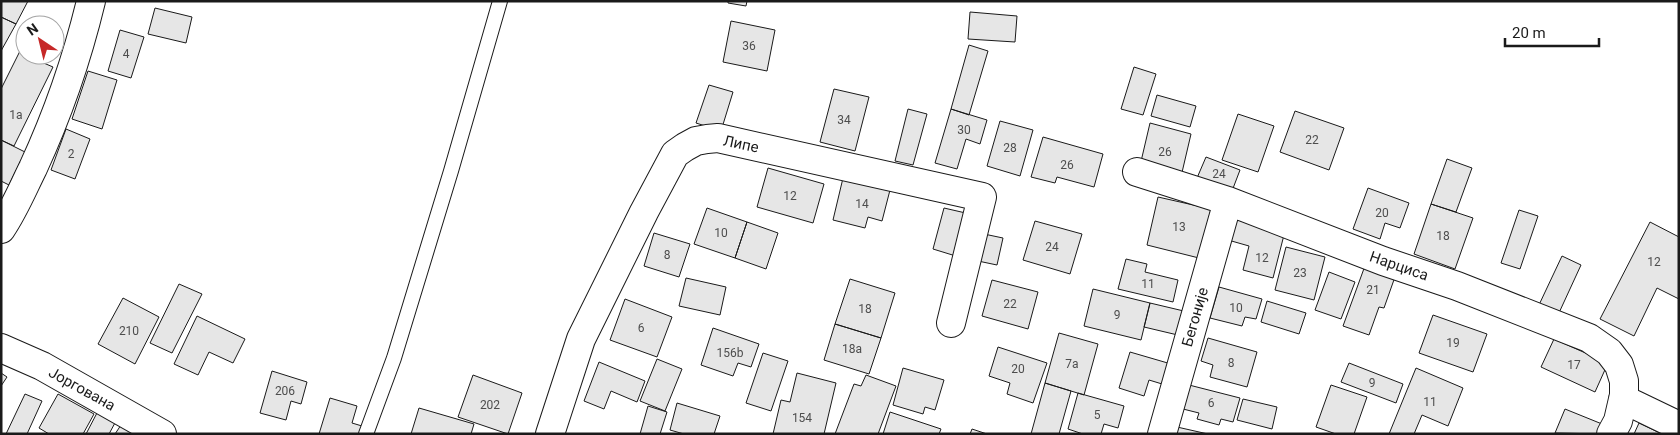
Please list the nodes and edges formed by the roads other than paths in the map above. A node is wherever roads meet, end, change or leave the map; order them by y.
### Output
1 (91, 1) edge
2 (500, 1) edge
3 (1137, 172) dead end
4 (1228, 201) junction
5 (1, 229) edge
6 (951, 323) dead end
7 (1, 348) edge
8 (1623, 399) junction
9 (1679, 426) edge
10 (162, 434) edge
11 (366, 434) edge
12 (550, 434) edge
13 (1162, 434) edge
14 (1611, 434) edge

1 - 5 street
2 - 11 lane
3 - 4 street, Нарциса
4 - 8 street, Нарциса
4 - 13 street, Бегоније
6 - 12 street, Липе
7 - 10 street, Јоргована
8 - 9 street
8 - 14 street, Нарциса

